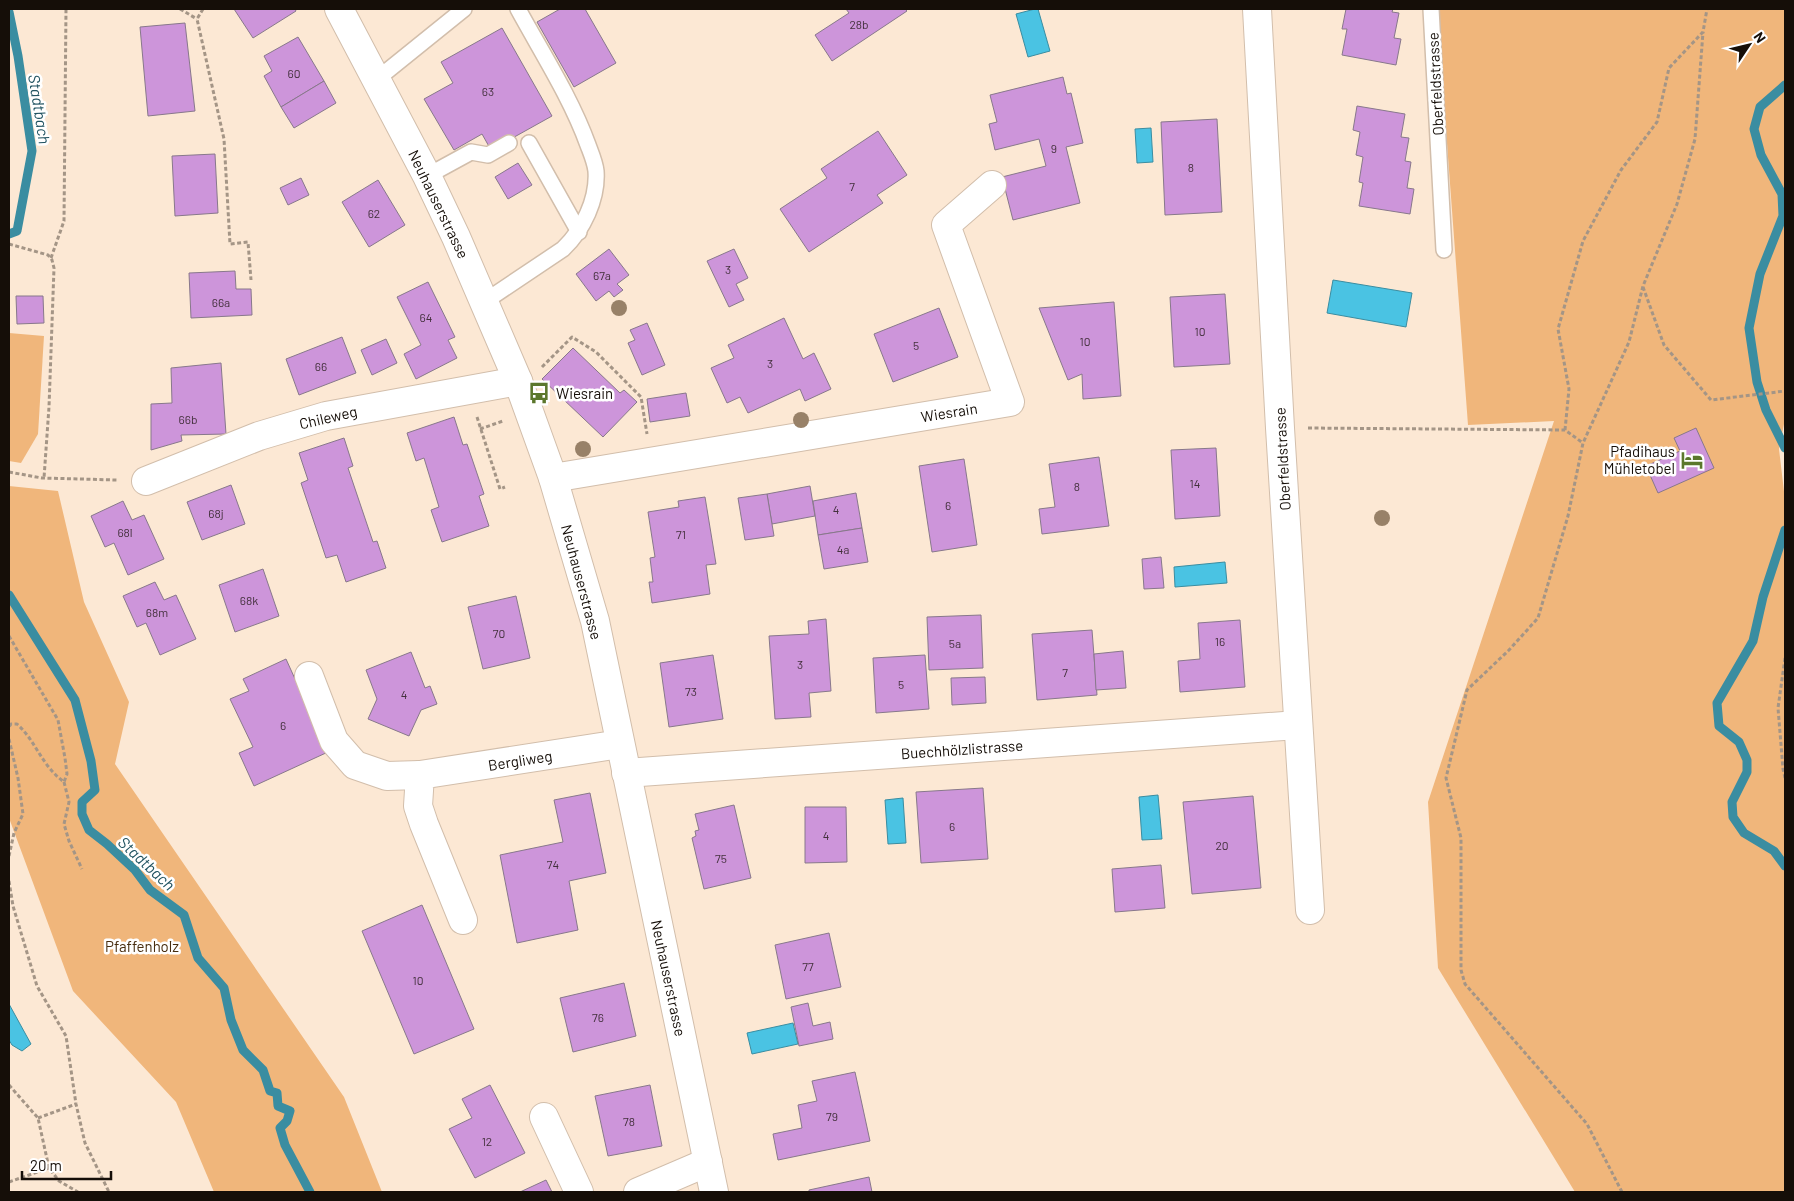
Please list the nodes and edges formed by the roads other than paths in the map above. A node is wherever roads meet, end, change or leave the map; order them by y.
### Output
1 (339, 9) edge
2 (464, 9) edge
3 (518, 9) edge
4 (1257, 9) edge
5 (1431, 9) edge
6 (376, 80) junction
7 (509, 143) dead end
8 (529, 143) dead end
9 (427, 176) junction
10 (992, 186) dead end
11 (579, 232) junction
12 (1444, 250) dead end
13 (484, 302) junction
14 (518, 381) junction
15 (553, 478) junction
16 (146, 481) road end
17 (308, 676) dead end
18 (1298, 725) junction
19 (620, 744) junction
20 (626, 773) junction
21 (420, 775) junction
22 (1310, 910) dead end
23 (463, 920) dead end
24 (544, 1117) dead end
25 (708, 1162) junction
26 (579, 1192) edge
27 (638, 1192) edge
28 (714, 1192) edge

1 - 6 street, Neuhauserstrasse
2 - 6 lane
3 - 11 lane
4 - 18 street, Oberfeldstrasse
5 - 12 lane, Oberfeldstrasse
6 - 9 street, Neuhauserstrasse
7 - 9 lane
8 - 11 lane
9 - 13 street, Neuhauserstrasse
10 - 15 street, Wiesrain
11 - 13 lane
13 - 14 street, Neuhauserstrasse
14 - 15 street, Neuhauserstrasse
14 - 16 street, Chileweg
15 - 19 street, Neuhauserstrasse
17 - 21 street, Bergliweg
18 - 20 street, Buechhölzlistrasse
18 - 22 street, Oberfeldstrasse
19 - 20 street, Neuhauserstrasse
19 - 21 street, Bergliweg
20 - 25 street, Neuhauserstrasse
21 - 23 street
24 - 26 street
25 - 27 street
25 - 28 street, Neuhauserstrasse

